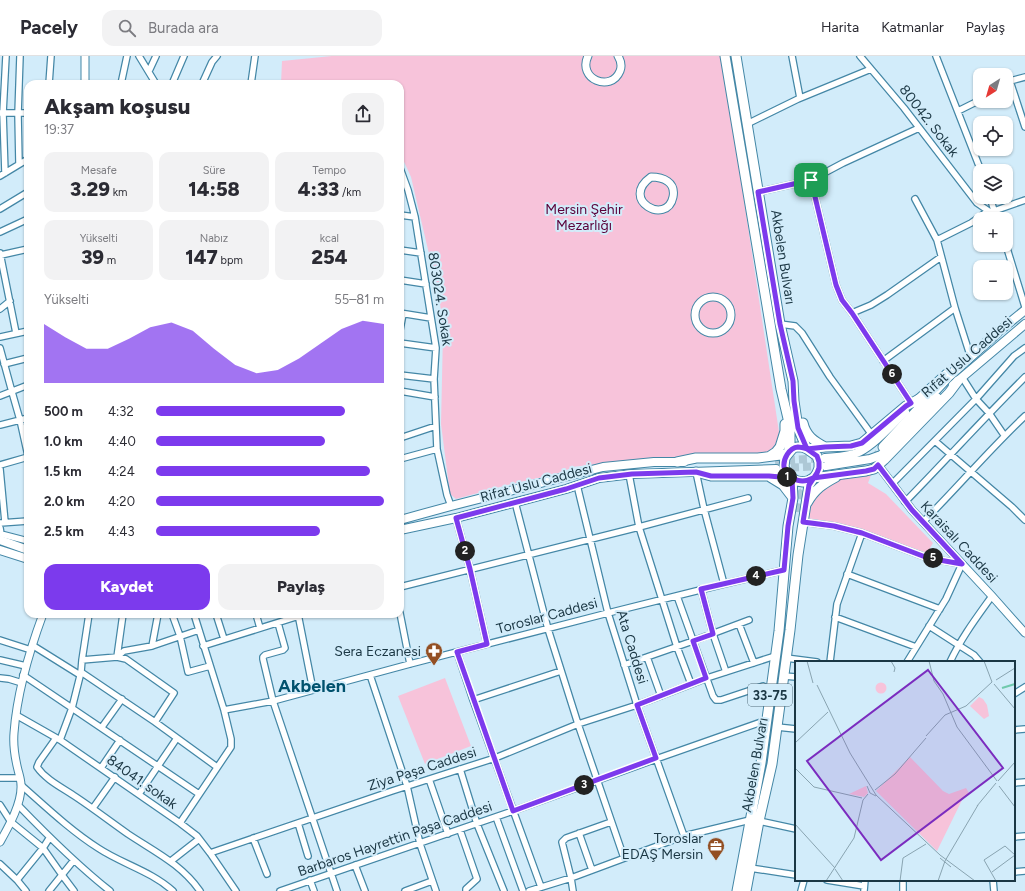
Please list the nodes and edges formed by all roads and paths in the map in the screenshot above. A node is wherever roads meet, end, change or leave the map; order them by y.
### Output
1 (6, 56) edge
2 (20, 56) edge
3 (51, 56) edge
4 (86, 56) edge
5 (127, 56) edge
6 (139, 56) edge
7 (156, 56) edge
8 (184, 56) edge
9 (255, 56) edge
10 (588, 56) edge
11 (618, 56) edge
12 (725, 56) edge
13 (736, 56) edge
14 (792, 56) edge
15 (860, 56) edge
16 (936, 56) edge
17 (216, 57) edge
18 (871, 69) junction
19 (149, 72) junction
20 (1025, 77) edge
21 (49, 80) edge
22 (85, 80) edge
23 (121, 80) edge
24 (154, 80) edge
25 (174, 80) edge
26 (204, 80) edge
27 (252, 80) edge
28 (1013, 80) edge
29 (1013, 96) edge
30 (800, 98) junction
31 (973, 104) edge
32 (958, 111) junction
33 (2, 113) edge
34 (24, 113) edge
35 (18, 114) junction
36 (747, 124) junction
37 (1025, 127) edge
38 (919, 128) junction
39 (24, 161) edge
40 (19, 164) junction
41 (978, 164) edge
42 (2, 174) edge
43 (811, 180) junction
44 (404, 181) edge
45 (404, 189) edge
46 (408, 190) junction
47 (758, 192) junction
48 (24, 194) edge
49 (915, 199) dead end
50 (1025, 200) edge
51 (671, 202) joint
52 (0, 209) edge
53 (988, 211) joint
54 (1002, 212) edge
55 (404, 216) edge
56 (415, 217) junction
57 (24, 221) edge
58 (0, 232) edge
59 (937, 240) junction
60 (24, 250) edge
61 (404, 251) edge
62 (1008, 252) edge
63 (420, 253) junction
64 (0, 254) edge
65 (941, 258) junction
66 (2, 273) edge
67 (404, 281) edge
68 (426, 284) junction
69 (10, 301) junction
70 (1025, 307) edge
71 (954, 308) junction
72 (0, 309) edge
73 (1025, 310) edge
74 (852, 313) junction
75 (404, 314) edge
76 (431, 318) junction
77 (780, 324) junction
78 (1025, 324) edge
79 (728, 325) joint
80 (24, 332) edge
81 (16, 333) junction
82 (997, 333) junction
83 (0, 337) edge
84 (404, 344) edge
85 (0, 348) edge
86 (436, 348) junction
87 (1025, 348) edge
88 (970, 355) junction
89 (24, 359) edge
90 (883, 361) junction
91 (4, 364) junction
92 (404, 375) edge
93 (1025, 377) edge
94 (434, 379) junction
95 (960, 379) junction
96 (793, 381) junction
97 (24, 387) edge
98 (781, 389) junction
99 (12, 392) junction
100 (404, 392) edge
101 (0, 396) edge
102 (435, 397) junction
103 (976, 399) junction
104 (915, 401) junction
105 (989, 413) junction
106 (1025, 416) edge
107 (24, 419) edge
108 (20, 420) junction
109 (0, 425) edge
110 (436, 426) junction
111 (872, 435) junction
112 (1004, 435) junction
113 (404, 437) edge
114 (24, 438) edge
115 (935, 441) junction
116 (825, 447) junction
117 (883, 447) tunnel mouth
118 (437, 449) junction
119 (807, 449) junction
120 (951, 454) junction
121 (786, 456) junction
122 (24, 457) edge
123 (404, 458) edge
124 (823, 460) junction
125 (677, 462) joint
126 (773, 462) junction
127 (0, 465) edge
128 (878, 465) junction
129 (0, 469) edge
130 (696, 472) junction
131 (971, 472) junction
132 (629, 474) junction
133 (841, 474) junction
134 (769, 476) junction
135 (792, 478) junction
136 (813, 478) junction
137 (892, 484) junction
138 (577, 485) junction
139 (748, 498) dead end
140 (793, 498) junction
141 (515, 502) junction
142 (906, 502) junction
143 (451, 506) junction
144 (806, 506) junction
145 (704, 509) junction
146 (796, 512) tunnel mouth
147 (456, 518) junction
148 (404, 519) edge
149 (1025, 520) edge
150 (24, 521) edge
151 (803, 522) junction
152 (923, 522) junction
153 (2, 523) edge
154 (0, 528) edge
155 (639, 528) junction
156 (404, 529) edge
157 (862, 533) junction
158 (0, 540) edge
159 (24, 540) edge
160 (590, 540) junction
161 (24, 549) edge
162 (0, 550) edge
163 (529, 555) junction
164 (24, 558) edge
165 (962, 564) junction
166 (470, 569) junction
167 (784, 570) junction
168 (847, 574) junction
169 (724, 584) junction
170 (404, 586) edge
171 (701, 589) junction
172 (677, 596) junction
173 (992, 596) junction
174 (662, 599) junction
175 (940, 608) junction
176 (608, 613) junction
177 (42, 618) edge
178 (88, 618) edge
179 (122, 618) edge
180 (157, 618) edge
181 (173, 618) edge
182 (195, 618) edge
183 (217, 618) edge
184 (257, 618) edge
185 (292, 618) edge
186 (301, 618) edge
187 (401, 618) edge
188 (835, 618) junction
189 (749, 620) dead end
190 (278, 623) junction
191 (739, 624) junction
192 (929, 626) junction
193 (260, 628) junction
194 (548, 629) junction
195 (199, 630) junction
196 (1025, 633) edge
197 (713, 634) junction
198 (180, 636) junction
199 (224, 639) junction
200 (0, 640) edge
201 (693, 641) junction
202 (487, 644) junction
203 (959, 645) junction
204 (152, 646) junction
205 (203, 646) junction
206 (677, 647) junction
207 (916, 647) junction
208 (31, 648) junction
209 (457, 652) junction
210 (117, 656) junction
211 (775, 656) junction
212 (647, 657) junction
213 (786, 658) junction
214 (0, 660) edge
215 (82, 660) junction
216 (809, 661) edge
217 (830, 661) edge
218 (908, 661) edge
219 (951, 661) edge
220 (979, 661) edge
221 (754, 663) junction
222 (410, 664) junction
223 (624, 665) junction
224 (26, 666) junction
225 (210, 666) junction
226 (561, 671) junction
227 (726, 672) junction
228 (81, 673) junction
229 (23, 675) junction
230 (370, 675) junction
231 (784, 676) junction
232 (795, 677) edge
233 (0, 678) edge
234 (706, 678) junction
235 (22, 683) junction
236 (691, 684) junction
237 (763, 686) dead end
238 (1025, 687) edge
239 (315, 689) junction
240 (1015, 693) edge
241 (661, 696) junction
242 (122, 699) junction
243 (473, 700) junction
244 (273, 701) junction
245 (637, 705) junction
246 (72, 708) junction
247 (224, 710) junction
248 (16, 715) junction
249 (767, 720) junction
250 (155, 722) junction
251 (578, 724) junction
252 (102, 727) junction
253 (777, 727) junction
254 (795, 729) edge
255 (1025, 729) edge
256 (1015, 730) edge
257 (177, 738) junction
258 (58, 739) junction
259 (120, 740) junction
260 (495, 758) junction
261 (656, 758) junction
262 (761, 763) junction
263 (159, 766) junction
264 (217, 767) junction
265 (100, 768) junction
266 (460, 769) junction
267 (115, 777) junction
268 (0, 778) edge
269 (20, 778) junction
270 (429, 779) junction
271 (598, 780) junction
272 (1025, 782) edge
273 (1015, 783) edge
274 (21, 785) junction
275 (407, 786) junction
276 (139, 794) junction
277 (199, 794) junction
278 (0, 805) edge
279 (18, 805) junction
280 (93, 808) junction
281 (513, 811) junction
282 (496, 817) junction
283 (312, 819) junction
284 (755, 821) junction
285 (11, 822) junction
286 (612, 822) junction
287 (180, 823) junction
288 (298, 823) junction
289 (477, 824) junction
290 (795, 829) edge
291 (460, 830) junction
292 (448, 834) junction
293 (579, 834) junction
294 (684, 836) junction
295 (1025, 836) edge
296 (50, 837) junction
297 (1015, 837) edge
298 (253, 838) junction
299 (199, 839) junction
300 (0, 842) edge
301 (420, 844) junction
302 (43, 848) junction
303 (210, 853) junction
304 (308, 856) dead end
305 (624, 858) junction
306 (74, 860) junction
307 (171, 861) junction
308 (0, 864) edge
309 (355, 865) junction
310 (750, 868) junction
311 (592, 870) junction
312 (1025, 871) edge
313 (1015, 872) edge
314 (332, 873) junction
315 (267, 874) dead end
316 (62, 875) junction
317 (795, 875) edge
318 (571, 878) junction
319 (17, 880) junction
320 (310, 880) junction
321 (432, 881) junction
322 (804, 881) edge
323 (833, 881) edge
324 (993, 881) edge
325 (864, 886) edge
326 (541, 888) junction
327 (549, 888) edge
328 (533, 890) edge
329 (26, 891) edge
330 (49, 891) edge
331 (74, 891) edge
332 (110, 891) edge
333 (173, 891) edge
334 (200, 891) edge
335 (236, 891) edge
336 (280, 891) edge
337 (314, 891) edge
338 (337, 891) edge
339 (365, 891) edge
340 (405, 891) edge
341 (436, 891) edge
342 (466, 891) edge
343 (504, 891) edge
344 (523, 891) edge
345 (573, 891) edge
346 (737, 891) edge
347 (746, 891) edge
348 (801, 891) edge
349 (994, 891) edge

1 - 33 street
2 - 35 street
3 - 21 street
4 - 22 street
5 - 23 street
6 - 19 street
7 - 19 street
8 - 25 street
9 - 27 street
10 - 11 street
12 - 98 main road, Akbelen Bulvarı / 33-75
13 - 36 main road, Akbelen Bulvarı
14 - 30 street
15 - 18 street, 80042. Sokak
16 - 32 street
17 - 26 street
18 - 30 street
18 - 38 street, 80042. Sokak
19 - 24 street
20 - 28 street
29 - 37 street
30 - 36 street
31 - 32 street
32 - 41 street
33 - 35 street
33 - 42 street
34 - 35 street
35 - 40 street
36 - 47 main road, Akbelen Bulvarı
38 - 43 street
38 - 53 street, 80042. Sokak
39 - 40 street
40 - 42 street
43 - 47 street
43 - 74 street
44 - 46 street, 803024. Sokak
45 - 46 street
46 - 56 street, 803024. Sokak
47 - 77 main road, Akbelen Bulvarı
48 - 52 street
49 - 59 street
50 - 54 street
51 - 51 street
53 - 59 street
55 - 56 street
56 - 63 street, 803024. Sokak
57 - 58 street
59 - 65 street
60 - 64 street
61 - 63 street
62 - 70 street
63 - 68 street, 803024. Sokak
64 - 66 street
65 - 71 street
65 - 74 street
66 - 69 street
67 - 68 street
68 - 76 street, 803024. Sokak
69 - 72 street
69 - 81 street
71 - 88 street
71 - 90 street
73 - 82 main road, Rıfat Uslu Caddesi
74 - 90 street
75 - 76 street
76 - 86 street, 803024. Sokak
77 - 96 main road, Akbelen Bulvarı
77 - 111 street
78 - 95 main road, Rıfat Uslu Caddesi
79 - 79 street
80 - 81 street
81 - 83 street
82 - 88 main road, Rıfat Uslu Caddesi
82 - 117 main road
84 - 86 street
85 - 91 street
86 - 94 street, 803024. Sokak
87 - 103 street
88 - 104 main road, Rıfat Uslu Caddesi
89 - 91 street
90 - 104 street
91 - 99 street
92 - 94 street
93 - 105 street
94 - 102 street, 803024. Sokak
95 - 103 street
95 - 124 main road, Rıfat Uslu Caddesi
95 - 128 main road
96 - 116 main road
96 - 119 main road, Akbelen Bulvarı
97 - 99 street
98 - 121 main road, Akbelen Bulvarı / 33-75
98 - 126 main road, 33-75
99 - 101 street
99 - 108 street
100 - 102 street
102 - 110 street, 803024. Sokak
103 - 105 street
103 - 115 street
104 - 111 main road
104 - 124 main road, Rıfat Uslu Caddesi
105 - 112 street
105 - 120 street
106 - 112 street
107 - 108 street
108 - 109 street
108 - 114 street
110 - 113 street
110 - 118 street, 803024. Sokak
111 - 116 main road
112 - 131 street
115 - 120 street
115 - 137 street
116 - 119 main road
118 - 123 street
118 - 143 street, 803024. Sokak
119 - 121 main road
119 - 124 main road
120 - 131 street
120 - 142 street
121 - 126 main road
121 - 135 main road, 33-75
122 - 127 street
124 - 136 main road, 33-75
125 - 126 main road
125 - 143 main road, Rifat Uslu Caddesi
126 - 130 main road, Rifat Uslu Caddesi
128 - 133 main road
128 - 137 street, Karaisalı Caddesi
129 - 153 street
130 - 132 main road, Rifat Uslu Caddesi
130 - 134 main road
130 - 145 street
131 - 149 street
131 - 152 street
132 - 138 main road, Rifat Uslu Caddesi
132 - 155 street
133 - 136 main road
133 - 144 main road
134 - 135 main road
134 - 140 main road
135 - 136 main road
135 - 140 main road, 33-75
136 - 144 main road, Akbelen Bulvarı / 33-75
137 - 142 street, Karaisalı Caddesi
138 - 141 main road, Rifat Uslu Caddesi
138 - 160 street, Ata Caddesi
139 - 145 street
140 - 167 main road, Akbelen Bulvarı / 33-75
141 - 147 main road, Rifat Uslu Caddesi
141 - 163 street
142 - 152 street, Karaisalı Caddesi
143 - 148 main road, Rifat Uslu Caddesi
144 - 151 main road, Akbelen Bulvarı / 33-75
145 - 155 street
145 - 169 street
146 - 262 main road, 33-75
147 - 156 main road, Rifat Uslu Caddesi
147 - 166 street
150 - 153 street
151 - 157 street
151 - 213 main road, Akbelen Bulvarı / 33-75
152 - 165 street, Karaisalı Caddesi
154 - 159 street
155 - 160 street
155 - 174 street
157 - 165 street
157 - 168 street
158 - 161 main road
160 - 163 street
160 - 176 street, Ata Caddesi
162 - 164 main road
163 - 166 street
163 - 194 street
165 - 173 street, Karaisalı Caddesi
165 - 175 street
166 - 170 street
166 - 202 street
167 - 169 street, Toroslar Caddesi
167 - 211 main road, Akbelen Bulvarı / 33-75
168 - 175 street
168 - 188 street
169 - 171 street, Toroslar Caddesi
171 - 172 street, Toroslar Caddesi
171 - 197 street
172 - 174 street, Toroslar Caddesi
172 - 201 street
173 - 196 street, Karaisalı Caddesi
173 - 203 street
174 - 176 street, Toroslar Caddesi
174 - 206 street
175 - 192 street
176 - 194 street, Toroslar Caddesi
176 - 223 street, Ata Caddesi
177 - 208 street
178 - 215 street
179 - 210 street
180 - 204 street
181 - 198 street
182 - 195 street
183 - 199 street
184 - 193 street
185 - 190 street
186 - 239 street
187 - 222 street
188 - 207 street
188 - 217 street
189 - 191 street
190 - 193 street
190 - 244 street
191 - 197 street
191 - 221 street
192 - 203 street
192 - 207 street
193 - 199 street
194 - 202 street, Toroslar Caddesi
194 - 226 street
195 - 198 street
195 - 205 street
197 - 201 street
197 - 227 street
198 - 204 street
198 - 225 street
199 - 205 street
200 - 208 street
201 - 206 street
201 - 234 street
202 - 209 street, Toroslar Caddesi
203 - 219 street
203 - 220 street
204 - 210 street
205 - 225 street
206 - 212 street
206 - 236 street
207 - 218 street
208 - 224 street
208 - 228 street
209 - 222 street, Toroslar Caddesi
209 - 243 street
210 - 215 street
210 - 250 street
211 - 221 street, Ziya Paşa Caddesi
211 - 249 main road, Akbelen Bulvarı / 33-75
212 - 223 street
212 - 241 street
213 - 216 street
213 - 231 main road, Akbelen Bulvarı / 33-75
214 - 224 street
215 - 228 street
221 - 227 street, Ziya Paşa Caddesi
222 - 230 street, Toroslar Caddesi
223 - 245 street, Ata Caddesi
224 - 229 street
225 - 247 street
226 - 243 street
226 - 251 street
227 - 234 street, Ziya Paşa Caddesi
228 - 242 street
228 - 246 street
229 - 235 street
229 - 246 street
230 - 239 street, Toroslar Caddesi
230 - 275 street
231 - 232 street
231 - 253 main road, Akbelen Bulvarı / 33-75
233 - 235 street
234 - 236 street, Ziya Paşa Caddesi
234 - 237 street
235 - 248 street
236 - 241 street, Ziya Paşa Caddesi
238 - 240 street
239 - 244 street, Toroslar Caddesi
241 - 245 street, Ziya Paşa Caddesi
242 - 250 street
242 - 252 street
243 - 260 street
244 - 247 street, Toroslar Caddesi
244 - 283 street
245 - 251 street, Ziya Paşa Caddesi
245 - 261 street, Ata Caddesi
246 - 252 street
246 - 258 street
247 - 264 street
248 - 258 street, 84041. sokak
248 - 269 street
249 - 261 street, Barbaros Hayrettin Paşa Caddesi
249 - 262 main road, Akbelen Bulvarı / 33-75
250 - 257 street
251 - 260 street, Ziya Paşa Caddesi
251 - 271 street
252 - 259 street
253 - 254 street
253 - 284 main road, Akbelen Bulvarı / 33-75
255 - 256 street
257 - 263 street
257 - 264 street
258 - 265 street, 84041. sokak
258 - 280 street
259 - 263 street
259 - 265 street
260 - 266 street, Ziya Paşa Caddesi
260 - 281 street
261 - 271 street, Barbaros Hayrettin Paşa Caddesi
261 - 294 street, Ata Caddesi
262 - 284 main road, Akbelen Bulvarı / 33-75
263 - 276 street
263 - 277 street
264 - 277 street
265 - 267 street, 84041. sokak
266 - 270 street, Ziya Paşa Caddesi
266 - 289 street
267 - 276 street, 84041. sokak
267 - 280 street
268 - 269 street
269 - 274 street
270 - 275 street, Ziya Paşa Caddesi
270 - 292 street
271 - 281 street, Barbaros Hayrettin Paşa Caddesi
271 - 286 street
272 - 273 street
274 - 279 street
274 - 333 street
275 - 283 street, Ziya Paşa Caddesi
275 - 301 street
276 - 287 street, 84041. sokak
277 - 287 street
278 - 285 street
279 - 285 street
279 - 296 street
280 - 307 street
281 - 282 street, Barbaros Hayrettin Paşa Caddesi
281 - 326 street
282 - 289 street, Barbaros Hayrettin Paşa Caddesi
282 - 344 street
283 - 288 street, Ziya Paşa Caddesi
283 - 314 street
284 - 290 street
284 - 294 street
284 - 310 main road, Akbelen Bulvarı / 33-75
284 - 346 main road, Akbelen Bulvarı / 33-75
285 - 300 street
285 - 302 street
286 - 293 street
286 - 305 street
287 - 299 street, 84041. sokak
288 - 298 street, Ziya Paşa Caddesi
288 - 304 street
289 - 291 street, Barbaros Hayrettin Paşa Caddesi
289 - 343 street
291 - 292 street, Barbaros Hayrettin Paşa Caddesi
291 - 342 street
292 - 301 street, Barbaros Hayrettin Paşa Caddesi
293 - 311 street
293 - 318 street
294 - 305 street
295 - 297 street
296 - 302 street
296 - 306 street
298 - 303 street, Ziya Paşa Caddesi
298 - 315 street
299 - 303 street, 84041. sokak
299 - 307 street
301 - 309 street, Barbaros Hayrettin Paşa Caddesi
301 - 321 street
302 - 316 street
302 - 319 street
303 - 335 street, 84041. sokak
305 - 311 street
306 - 316 street
306 - 332 street
307 - 334 street
308 - 319 street
309 - 314 street, Barbaros Hayrettin Paşa Caddesi
309 - 339 street
310 - 317 street
310 - 347 main road, Akbelen Bulvarı / 33-75
311 - 318 street
312 - 313 street
314 - 320 street, Barbaros Hayrettin Paşa Caddesi
314 - 338 street
316 - 330 street
316 - 331 street
318 - 327 street
318 - 345 street
319 - 329 street
320 - 336 street, Barbaros Hayrettin Paşa Caddesi
320 - 337 street
321 - 340 street
321 - 341 street
322 - 348 street
323 - 325 street
324 - 349 street
326 - 327 street
326 - 328 street

